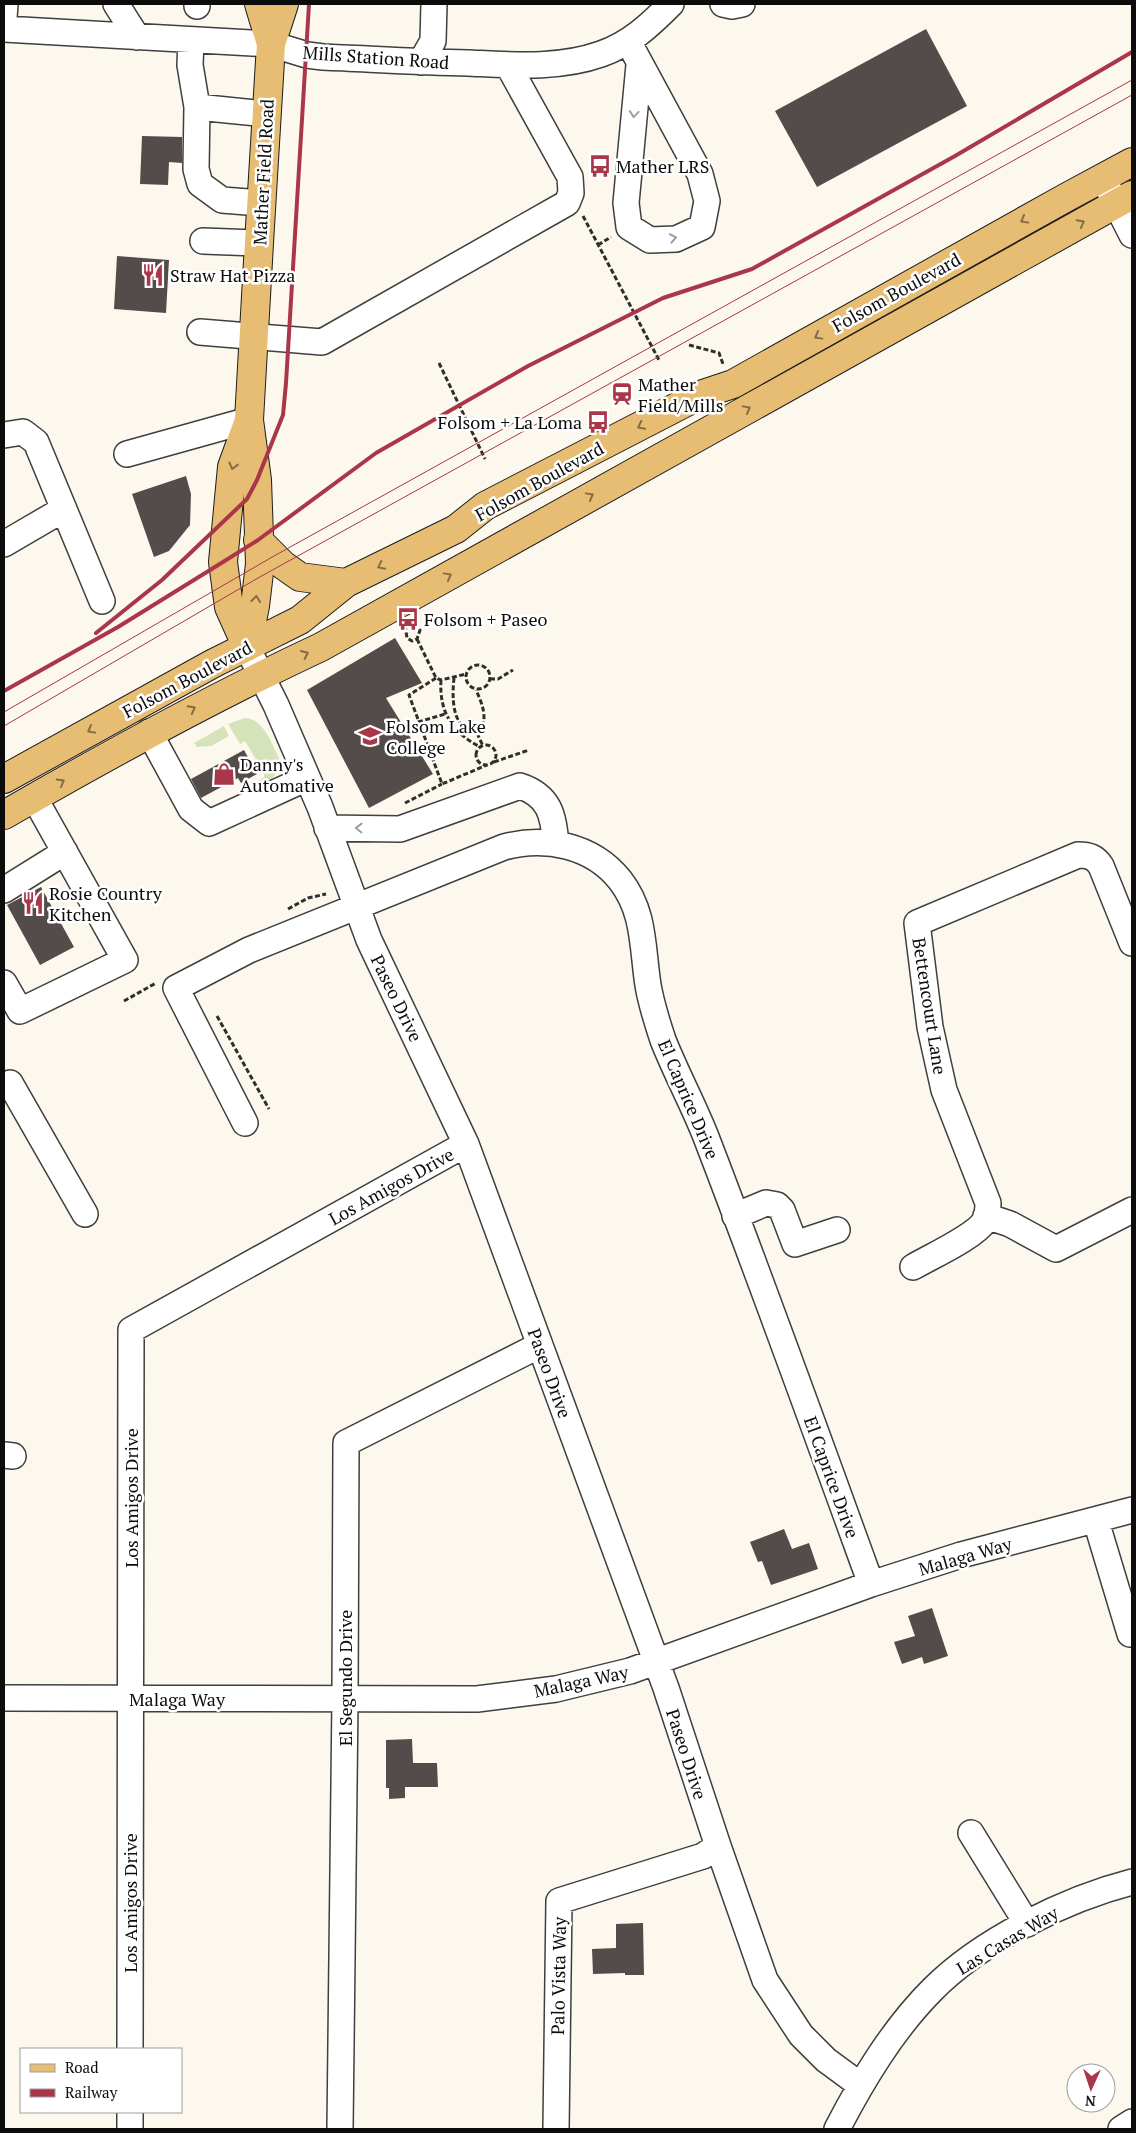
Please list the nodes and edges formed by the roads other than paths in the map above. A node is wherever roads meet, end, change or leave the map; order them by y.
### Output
1 (5, 4) edge
2 (116, 4) edge
3 (259, 4) edge
4 (284, 4) edge
5 (434, 4) edge
6 (671, 4) edge
7 (723, 4) edge
8 (742, 4) edge
9 (4, 18) edge
10 (4, 29) edge
11 (137, 36) junction
12 (191, 40) junction
13 (628, 41) junction
14 (270, 44) junction
15 (421, 62) junction
16 (508, 65) junction
17 (639, 65) junction
18 (198, 108) junction
19 (266, 114) junction
20 (1132, 162) edge
21 (1103, 178) junction
22 (1124, 199) edge
23 (261, 203) junction
24 (1132, 235) edge
25 (203, 241) dead end
26 (259, 243) junction
27 (200, 332) dead end
28 (255, 335) junction
29 (249, 420) junction
30 (4, 435) edge
31 (127, 454) dead end
32 (64, 510) junction
33 (258, 540) junction
34 (4, 544) edge
35 (346, 583) junction
36 (102, 601) dead end
37 (246, 647) junction
38 (261, 675) junction
39 (149, 732) junction
40 (307, 778) junction
41 (4, 779) edge
42 (34, 797) junction
43 (4, 815) edge
44 (327, 828) junction
45 (556, 843) junction
46 (65, 852) junction
47 (4, 890) edge
48 (357, 908) junction
49 (1132, 943) edge
50 (4, 982) edge
51 (12, 1016) edge
52 (10, 1083) dead end
53 (245, 1123) dead end
54 (466, 1144) junction
55 (1132, 1210) edge
56 (85, 1214) dead end
57 (735, 1216) junction
58 (986, 1216) junction
59 (837, 1230) dead end
60 (913, 1267) dead end
61 (540, 1345) junction
62 (1132, 1510) edge
63 (1096, 1521) junction
64 (871, 1584) junction
65 (1130, 1634) dead end
66 (656, 1663) junction
67 (4, 1698) edge
68 (130, 1699) junction
69 (345, 1699) junction
70 (971, 1832) dead end
71 (718, 1846) junction
72 (1132, 1882) edge
73 (1026, 1924) junction
74 (130, 2048) edge
75 (860, 2085) junction
76 (130, 2113) edge
77 (1132, 2122) edge
78 (130, 2129) edge
79 (340, 2129) edge
80 (556, 2129) edge
81 (837, 2129) edge
82 (1121, 2129) edge

1 - 9 street
2 - 11 street
3 - 14 main road, Mather Field Road
4 - 14 main road, Mather Field Road
5 - 15 street
6 - 13 street, Mills Station Road
7 - 8 street
10 - 11 street, Mills Station Road
11 - 12 street, Mills Station Road
12 - 14 street, Mills Station Road
12 - 18 street
13 - 16 street, Mills Station Road
13 - 17 street
14 - 15 street, Mills Station Road
14 - 19 main road, Mather Field Road
15 - 16 street, Mills Station Road
16 - 28 street
17 -> 17 street
18 - 19 street
18 - 23 street
19 - 23 main road, Mather Field Road
20 - 21 main road, Folsom Boulevard
21 - 22 street
21 -> 35 main road, Folsom Boulevard
22 - 24 street
38 -> 22 main road, Folsom Boulevard
23 - 26 main road, Mather Field Road
25 - 26 street
26 - 28 main road, Mather Field Road
27 - 28 street
28 - 29 main road, Mather Field Road
29 - 31 street
29 - 33 main road, Mather Field Road
29 -> 37 main road, Mather Field Road
30 - 32 street
32 - 34 street
32 - 36 street
33 - 35 main road
37 -> 33 main road, Mather Field Road
35 - 37 main road, Folsom Boulevard
37 - 38 street, Paseo Drive
37 -> 41 main road, Folsom Boulevard
39 -> 38 main road, Folsom Boulevard
38 - 40 street, Paseo Drive
39 - 40 street
42 -> 39 main road, Folsom Boulevard
40 - 44 street, Paseo Drive
42 - 43 main road, Folsom Boulevard
42 - 46 street
45 -> 44 street
44 - 48 street, Paseo Drive
45 - 48 street, El Caprice Drive
45 - 57 street, El Caprice Drive
46 - 47 street
46 - 51 street
48 - 53 street, El Caprice Drive
48 - 54 street, Paseo Drive
49 - 58 street, Bettencourt Lane
50 - 51 street
52 - 56 street
54 - 61 street, Paseo Drive
54 - 68 street, Los Amigos Drive
55 - 58 street
57 - 59 street
57 - 64 street, El Caprice Drive
58 - 60 street
61 - 66 street, Paseo Drive
61 - 69 street, El Segundo Drive
62 - 63 street, Malaga Way
63 - 64 street, Malaga Way
63 - 65 street
64 - 66 street, Malaga Way
66 - 69 street, Malaga Way
66 - 71 street, Paseo Drive
67 - 68 street, Malaga Way
68 - 69 street, Malaga Way
68 - 74 street, Los Amigos Drive
69 - 79 street, El Segundo Drive
70 - 73 street
71 - 75 street, Paseo Drive
71 - 80 street, Palo Vista Way
72 - 73 street, Las Casas Way
73 - 75 street, Las Casas Way
75 - 81 street, Las Casas Way
76 - 78 street
77 - 82 street

